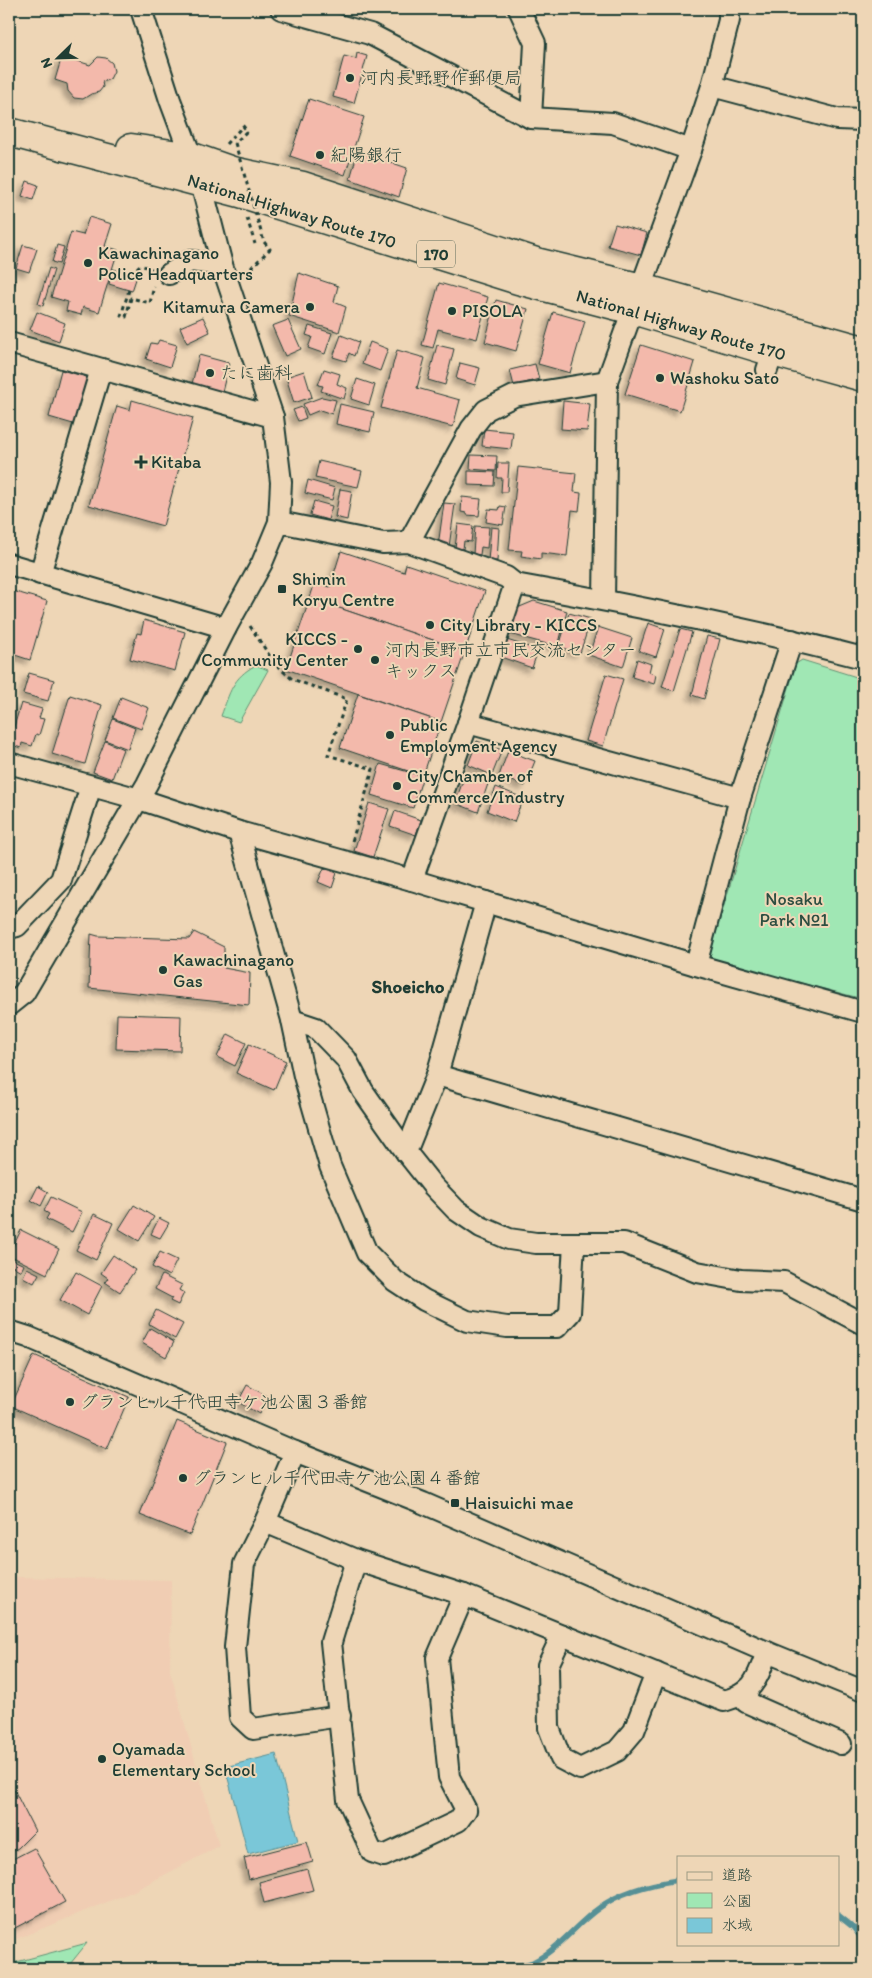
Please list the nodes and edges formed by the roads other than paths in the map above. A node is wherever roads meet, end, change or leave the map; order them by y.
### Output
1 (142, 9) edge
2 (519, 9) edge
3 (729, 9) edge
4 (294, 10) edge
5 (712, 86) junction
6 (9, 114) edge
7 (530, 118) junction
8 (863, 120) edge
9 (9, 132) edge
10 (691, 150) junction
11 (192, 157) junction
12 (201, 184) junction
13 (222, 264) junction
14 (162, 276) road end
15 (637, 299) junction
16 (9, 343) edge
17 (863, 350) edge
18 (101, 370) junction
19 (863, 377) edge
20 (607, 381) junction
21 (273, 417) junction
22 (279, 522) junction
23 (409, 542) junction
24 (9, 564) edge
25 (40, 574) junction
26 (515, 584) junction
27 (604, 600) junction
28 (226, 628) junction
29 (792, 640) junction
30 (863, 658) edge
31 (468, 723) junction
32 (9, 763) edge
33 (91, 786) junction
34 (740, 798) junction
35 (139, 799) junction
36 (239, 832) junction
37 (412, 880) junction
38 (486, 902) junction
39 (9, 928) edge
40 (696, 965) junction
41 (9, 1005) edge
42 (863, 1012) edge
43 (292, 1020) junction
44 (437, 1075) junction
45 (406, 1152) junction
46 (863, 1200) edge
47 (574, 1243) junction
48 (863, 1324) edge
49 (9, 1332) edge
50 (295, 1452) junction
51 (265, 1522) junction
52 (356, 1560) junction
53 (464, 1595) junction
54 (562, 1635) junction
55 (768, 1652) junction
56 (656, 1673) junction
57 (748, 1689) junction
58 (863, 1691) edge
59 (340, 1716) junction
60 (841, 1744) dead end

1 - 11 street
2 - 7 street
3 - 5 street
4 - 7 street
5 - 8 street
5 - 10 street
6 - 11 highway, National Highway Route 170 / 170
7 - 10 street
9 - 12 highway, National Highway Route 170 / 170
10 - 15 street
11 - 12 street
11 - 15 highway, National Highway Route 170 / 170
12 - 13 street
12 - 15 highway, National Highway Route 170 / 170
13 - 14 street
13 - 21 street
15 - 17 highway, National Highway Route 170 / 170
15 - 19 highway, National Highway Route 170 / 170
15 - 20 street
16 - 18 street
18 - 21 street
18 - 25 street
20 - 23 street
20 - 27 street
21 - 22 street
22 - 23 street
22 - 28 street
23 - 26 street
24 - 25 street
25 - 28 street
26 - 27 street
26 - 31 street
27 - 29 street
28 - 35 street
29 - 30 street
29 - 34 street
31 - 34 street
31 - 37 street
32 - 33 street
33 - 35 street
33 - 39 street
34 - 40 street
35 - 36 street
35 - 41 street
36 - 37 street
36 - 43 street
37 - 38 street
38 - 40 street
38 - 44 street
40 - 42 street
43 - 45 street
43 - 47 street
44 - 45 street
44 - 46 street
45 - 47 street
47 - 48 street
49 - 50 street
50 - 51 street
50 - 55 street
51 - 52 street
51 - 59 street
52 - 53 street
52 - 59 street
53 - 54 street
53 - 59 street
54 - 56 street
54 - 56 street
55 - 57 street
55 - 58 street
56 - 57 street
57 - 60 street

